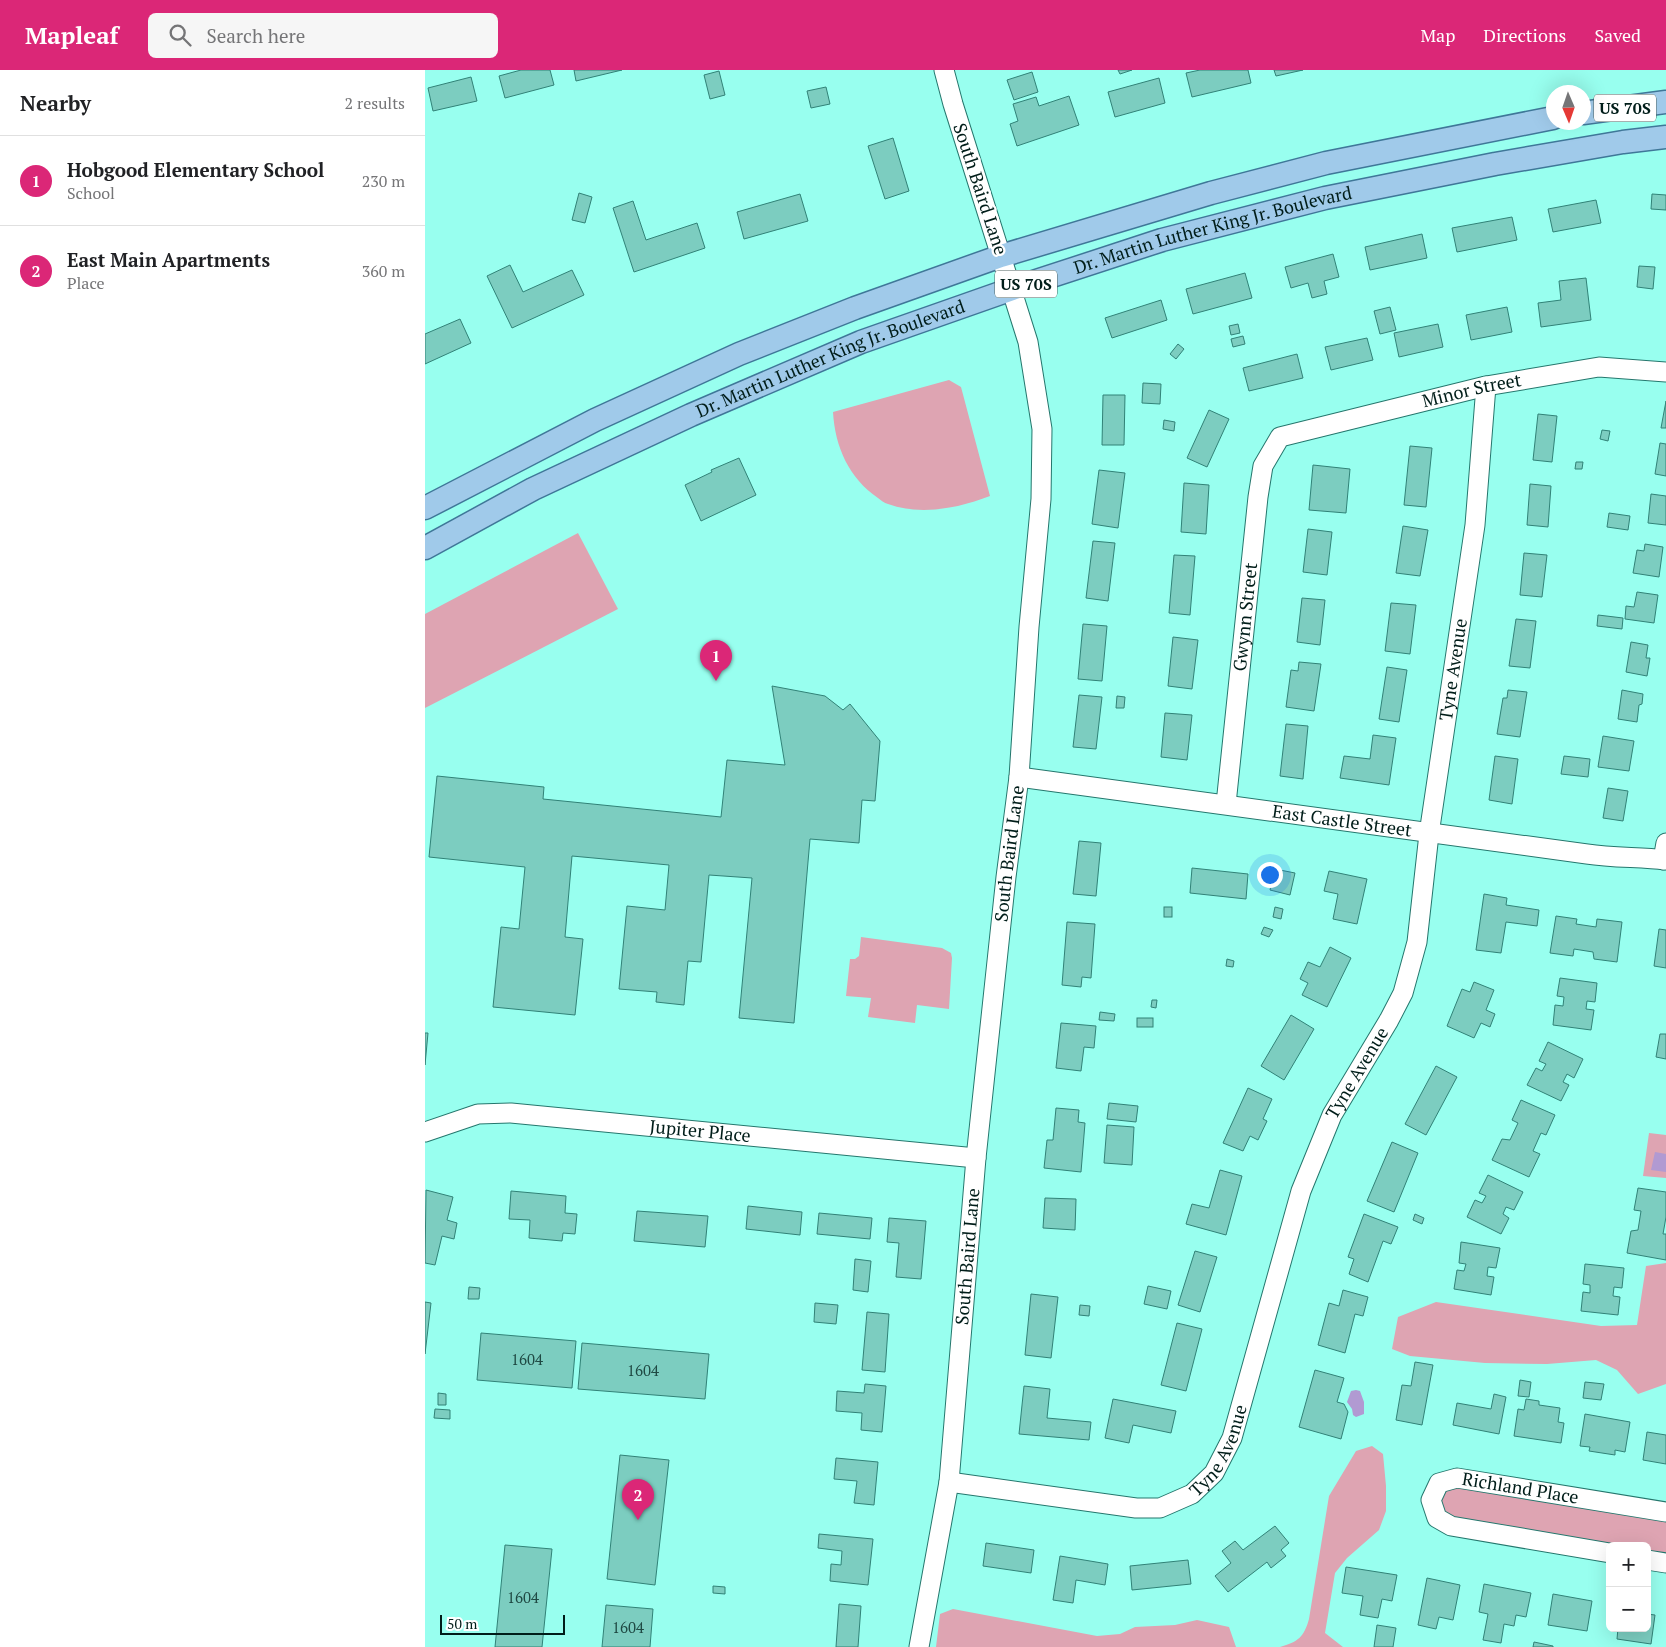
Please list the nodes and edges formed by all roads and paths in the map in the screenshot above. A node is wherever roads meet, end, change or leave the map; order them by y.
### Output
1 (944, 70) edge
2 (1666, 102) edge
3 (1591, 112) edge
4 (1546, 119) edge
5 (1666, 137) edge
6 (1001, 256) junction
7 (1012, 289) junction
8 (1666, 372) edge
9 (1486, 386) junction
10 (1280, 437) joint
11 (425, 508) edge
12 (425, 548) edge
13 (1019, 777) junction
14 (1226, 804) junction
15 (1429, 834) junction
16 (1665, 854) edge
17 (425, 1132) edge
18 (976, 1158) junction
19 (949, 1482) junction
20 (1666, 1512) edge
21 (1606, 1552) edge
22 (1651, 1561) edge
23 (1666, 1563) edge
24 (919, 1647) edge

1 - 6 street, South Baird Lane
2 - 3 main road, US 70S
4 - 6 main road, Dr. Martin Luther King Jr. Boulevard / US 70S
5 - 7 main road, Dr. Martin Luther King Jr. Boulevard / US 70S
6 - 7 street, South Baird Lane
6 - 11 main road, Dr. Martin Luther King Jr. Boulevard / US 70S
7 - 12 main road, Dr. Martin Luther King Jr. Boulevard / US 70S
7 - 13 street, South Baird Lane
8 - 9 street, Minor Street
9 - 10 street, Minor Street
9 - 15 street, Tyne Avenue
10 - 14 street, Gwynn Street
13 - 14 street, East Castle Street
13 - 18 street, South Baird Lane
14 - 15 street, East Castle Street
15 - 16 street, East Castle Street
15 - 19 street, Tyne Avenue
17 - 18 street, Jupiter Place
18 - 19 street, South Baird Lane
19 - 24 street, South Baird Lane
20 - 21 street, Richland Place
22 - 23 street

